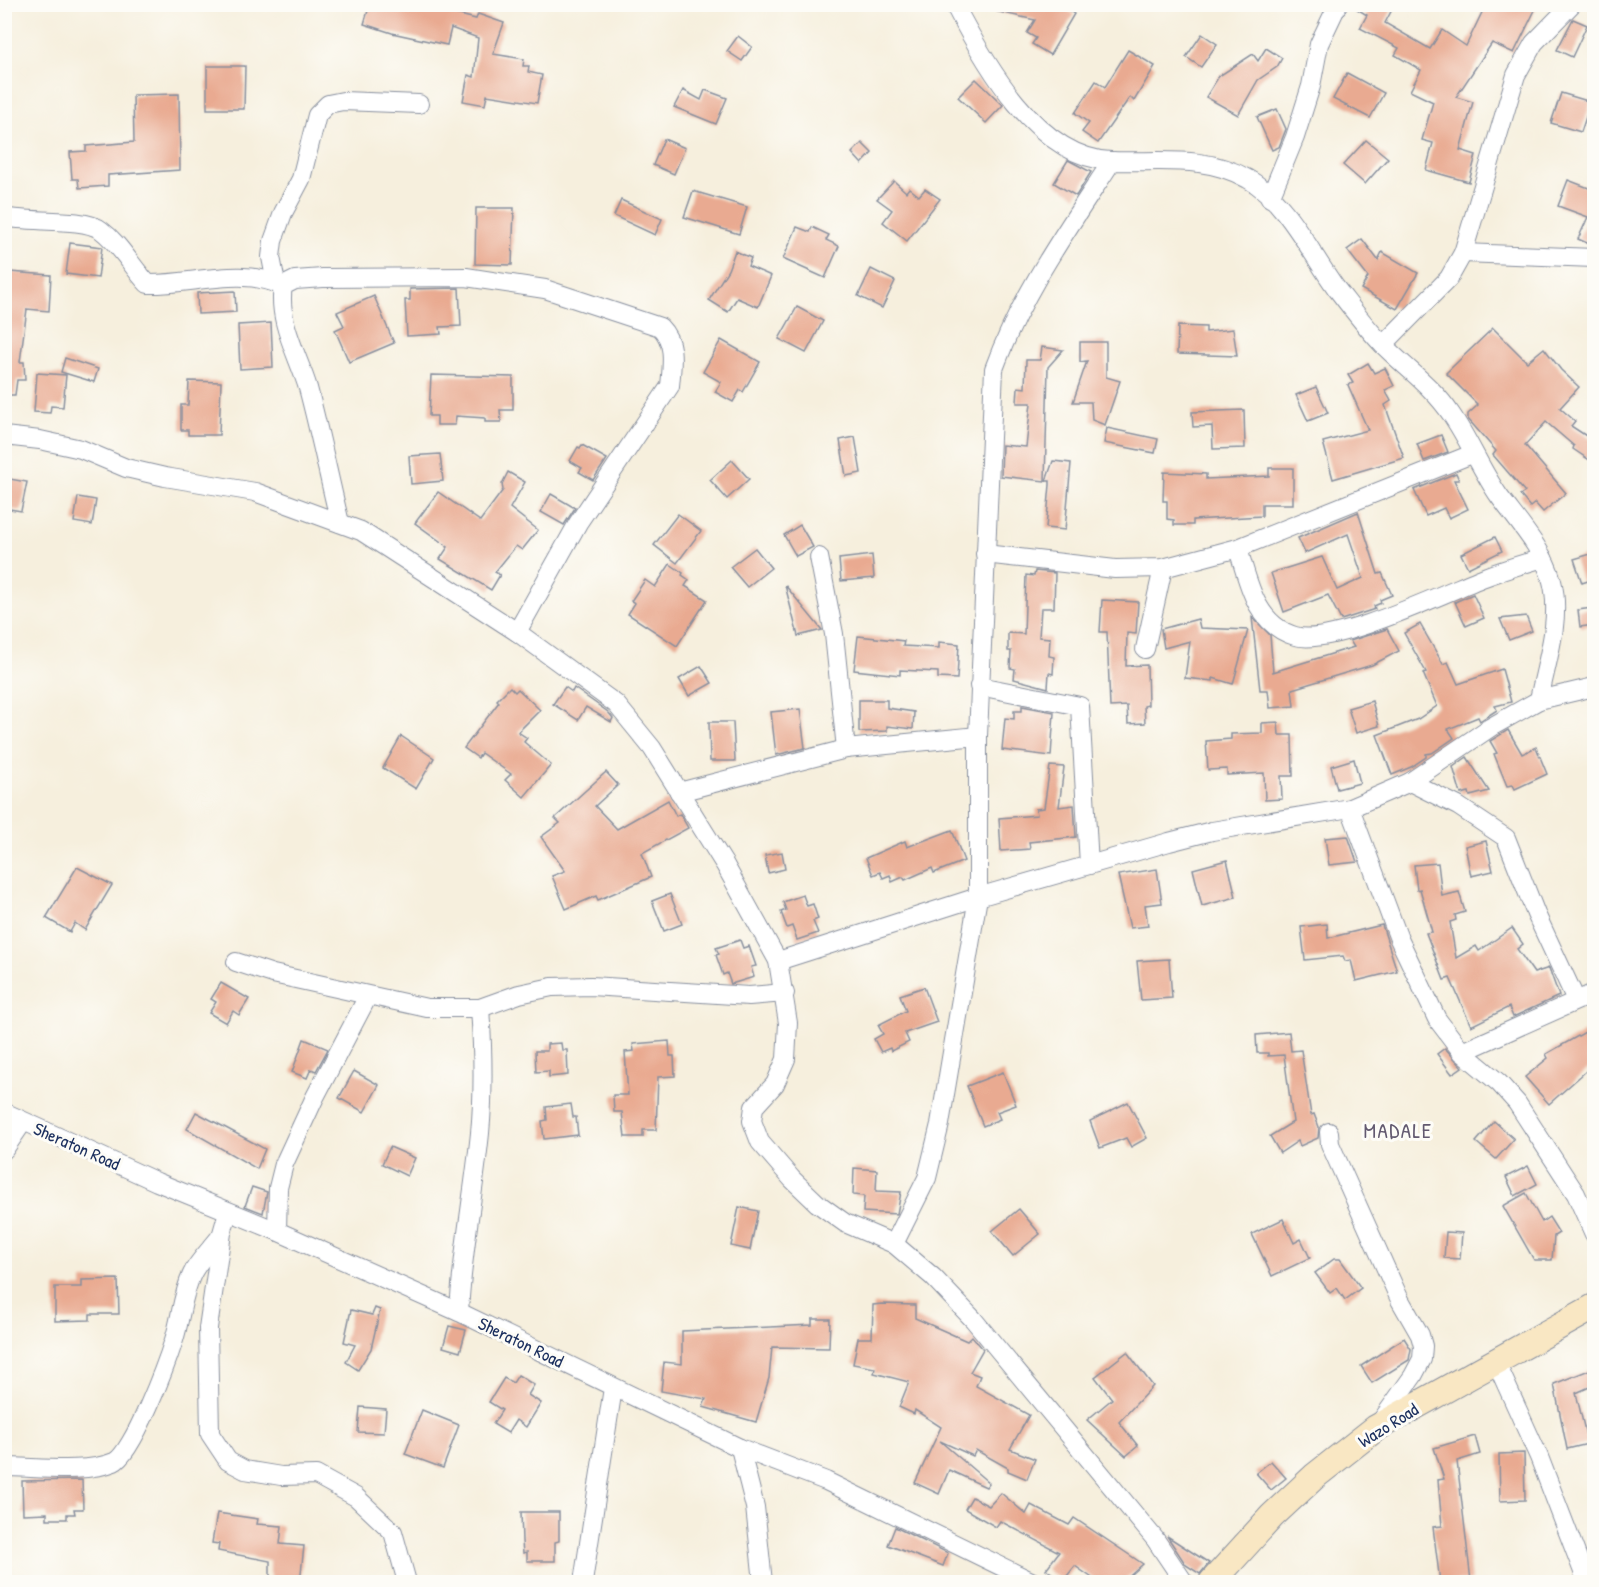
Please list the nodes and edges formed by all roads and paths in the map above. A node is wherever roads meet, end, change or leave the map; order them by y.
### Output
1 (954, 4) edge
2 (1338, 4) edge
3 (1572, 4) edge
4 (418, 104) dead end
5 (1112, 161) junction
6 (1270, 198) junction
7 (4, 217) edge
8 (1463, 253) junction
9 (1594, 258) edge
10 (280, 284) junction
11 (1383, 345) junction
12 (4, 436) edge
13 (1472, 454) junction
14 (340, 523) junction
15 (1238, 549) junction
16 (984, 554) junction
17 (819, 557) dead end
18 (1543, 558) junction
19 (1163, 568) junction
20 (517, 632) junction
21 (1144, 649) dead end
22 (979, 686) junction
23 (1594, 687) edge
24 (1539, 700) junction
25 (978, 736) junction
26 (846, 749) junction
27 (1410, 782) junction
28 (679, 792) junction
29 (1350, 808) junction
30 (1089, 865) junction
31 (978, 897) junction
32 (778, 961) junction
33 (236, 962) dead end
34 (785, 993) junction
35 (1594, 993) edge
36 (368, 996) junction
37 (1576, 1000) junction
38 (480, 1008) junction
39 (1462, 1052) junction
40 (4, 1112) edge
41 (22, 1122) junction
42 (1329, 1132) dead end
43 (4, 1150) edge
44 (228, 1212) junction
45 (277, 1231) junction
46 (222, 1233) junction
47 (1594, 1234) edge
48 (894, 1244) junction
49 (1594, 1307) edge
50 (459, 1312) junction
51 (1496, 1362) junction
52 (613, 1388) junction
53 (1376, 1428) junction
54 (740, 1448) junction
55 (4, 1467) edge
56 (406, 1582) edge
57 (583, 1582) edge
58 (763, 1582) edge
59 (1033, 1582) edge
60 (1185, 1582) edge
61 (1212, 1582) edge
62 (1587, 1582) edge

1 - 5 street
2 - 6 street
3 - 8 street
4 - 10 street
5 - 6 street
5 - 16 street
6 - 11 street
7 - 10 street
8 - 9 street
8 - 11 street
10 - 14 street
10 - 20 street
11 - 13 street
12 - 14 street
13 - 15 street
13 - 18 street
14 - 20 street
15 - 18 street
15 - 19 street
16 - 19 street
16 - 22 street
17 - 26 street
18 - 24 street
19 - 21 street
20 - 28 street
22 - 25 street
22 - 30 street
23 - 24 street
24 - 27 street
25 - 26 street
25 - 31 street
26 - 28 street
27 - 29 street
27 - 37 street
28 - 32 street
29 - 30 street
29 - 39 street
30 - 31 street
31 - 32 street
31 - 48 street
32 - 34 street
33 - 36 street
34 - 38 street
34 - 48 street
35 - 37 street
36 - 38 street
36 - 45 street
37 - 39 street
38 - 50 street
39 - 47 street
40 - 41 street, Sheraton Road
41 - 43 street
41 - 44 street, Sheraton Road
42 - 53 street
44 - 45 street, Sheraton Road
44 - 46 street
45 - 50 street, Sheraton Road
46 - 55 street
46 - 56 street
48 - 60 street
49 - 51 main road, Wazo Road
50 - 52 street, Sheraton Road
51 - 53 main road, Wazo Road
51 - 62 street
52 - 54 street, Sheraton Road
52 - 57 street
53 - 61 main road, Wazo Road
54 - 58 street
54 - 59 street, Sheraton Road

